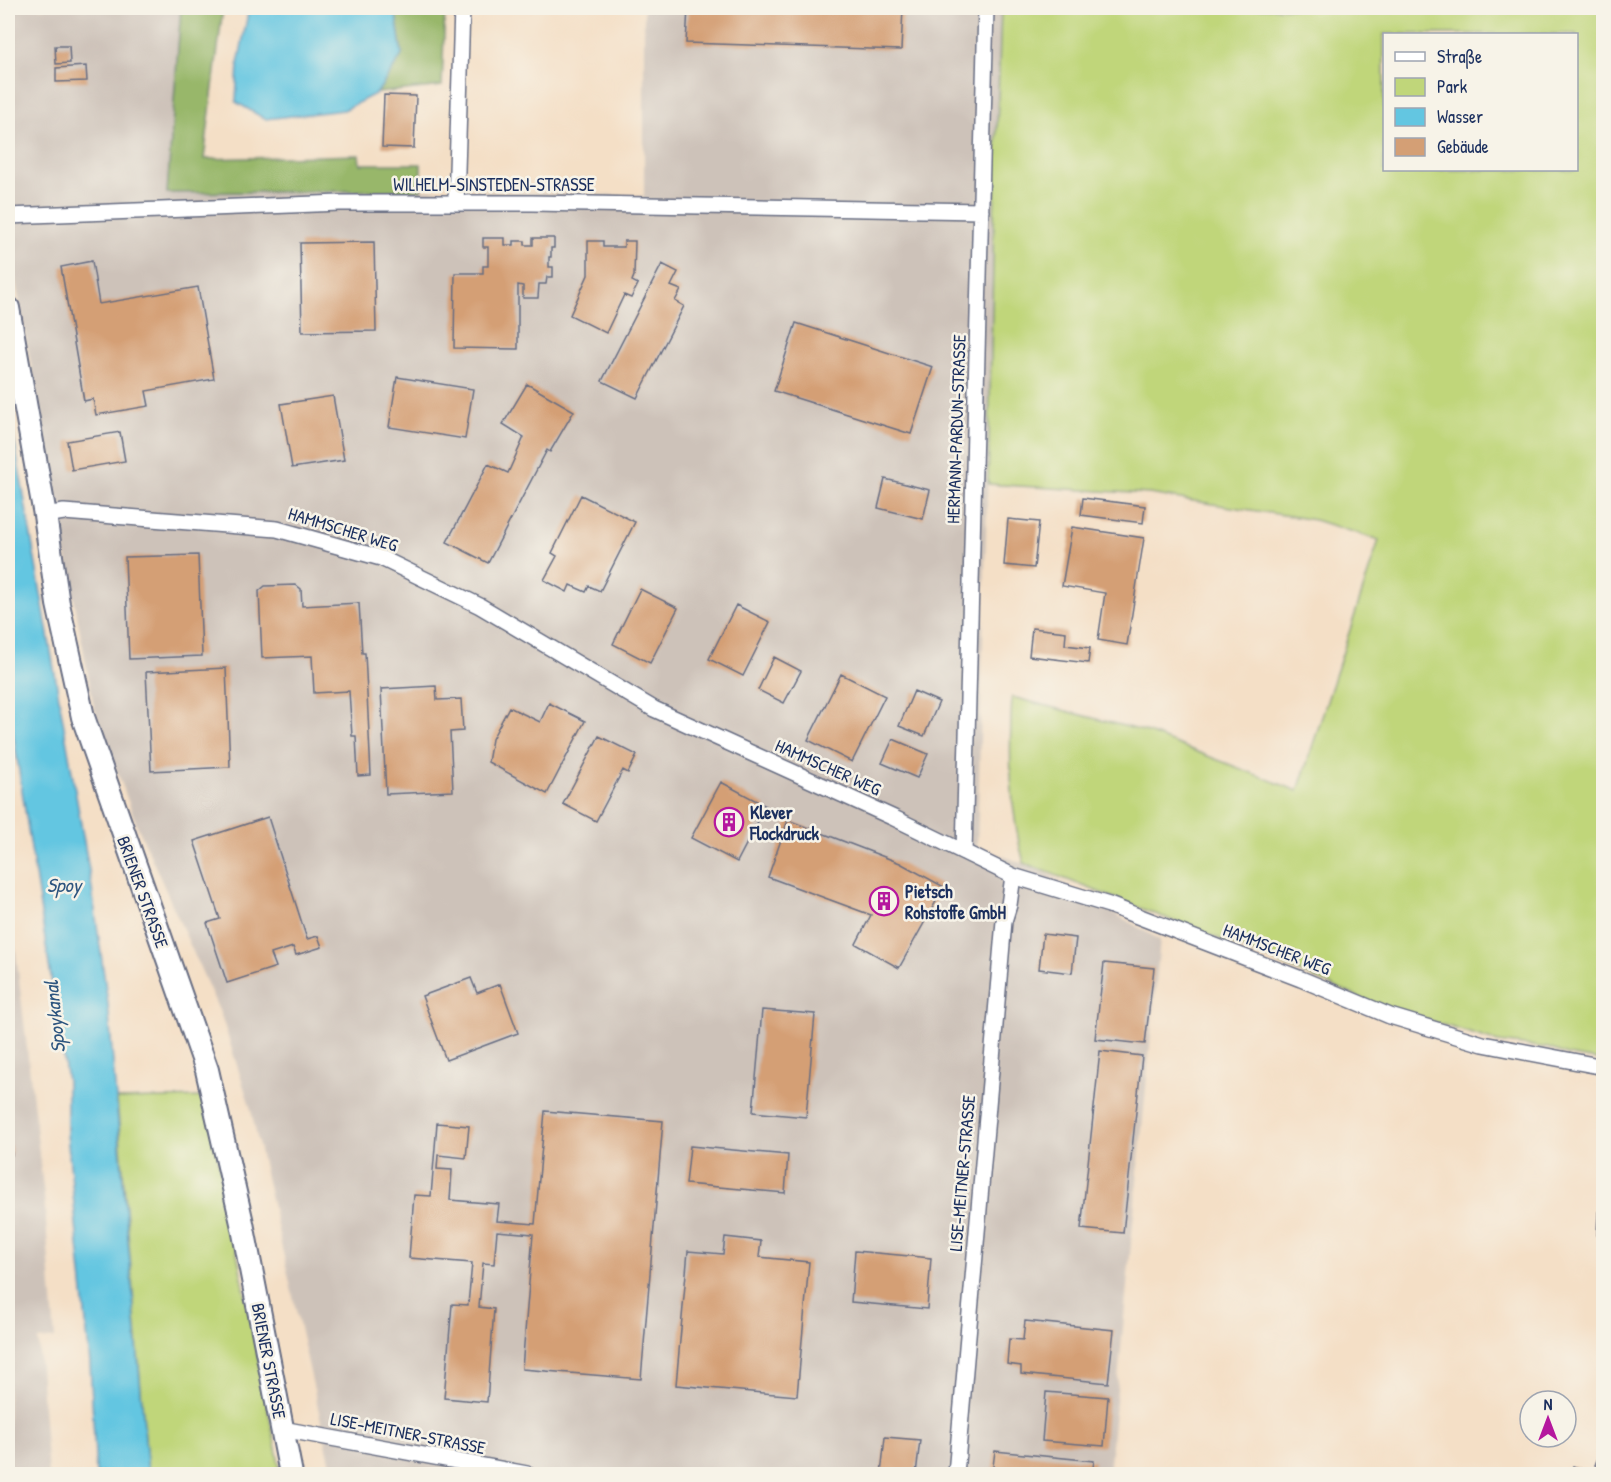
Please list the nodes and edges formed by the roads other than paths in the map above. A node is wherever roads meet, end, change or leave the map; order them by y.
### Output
1 (462, 8) edge
2 (986, 8) edge
3 (456, 203) junction
4 (981, 211) junction
5 (8, 216) edge
6 (8, 308) edge
7 (45, 516) junction
8 (964, 852) junction
9 (1013, 876) junction
10 (1604, 1067) edge
11 (282, 1429) junction
12 (291, 1474) edge
13 (527, 1474) edge
14 (956, 1474) edge

1 - 3 street
2 - 4 street, HERMANN-PARDUN-STRASSE
3 - 4 street, WILHELM-SINSTEDEN-STRASSE
3 - 5 street, WILHELM-SINSTEDEN-STRASSE
4 - 8 street, HERMANN-PARDUN-STRASSE
6 - 7 street, BRIENER STRASSE
7 - 8 street, HAMMSCHER WEG
7 - 11 street, BRIENER STRASSE
8 - 9 street, HAMMSCHER WEG
9 - 10 street, HAMMSCHER WEG
9 - 14 street, LISE-MEITNER-STRASSE
11 - 12 street, BRIENER STRASSE
11 - 13 street, LISE-MEITNER-STRASSE

